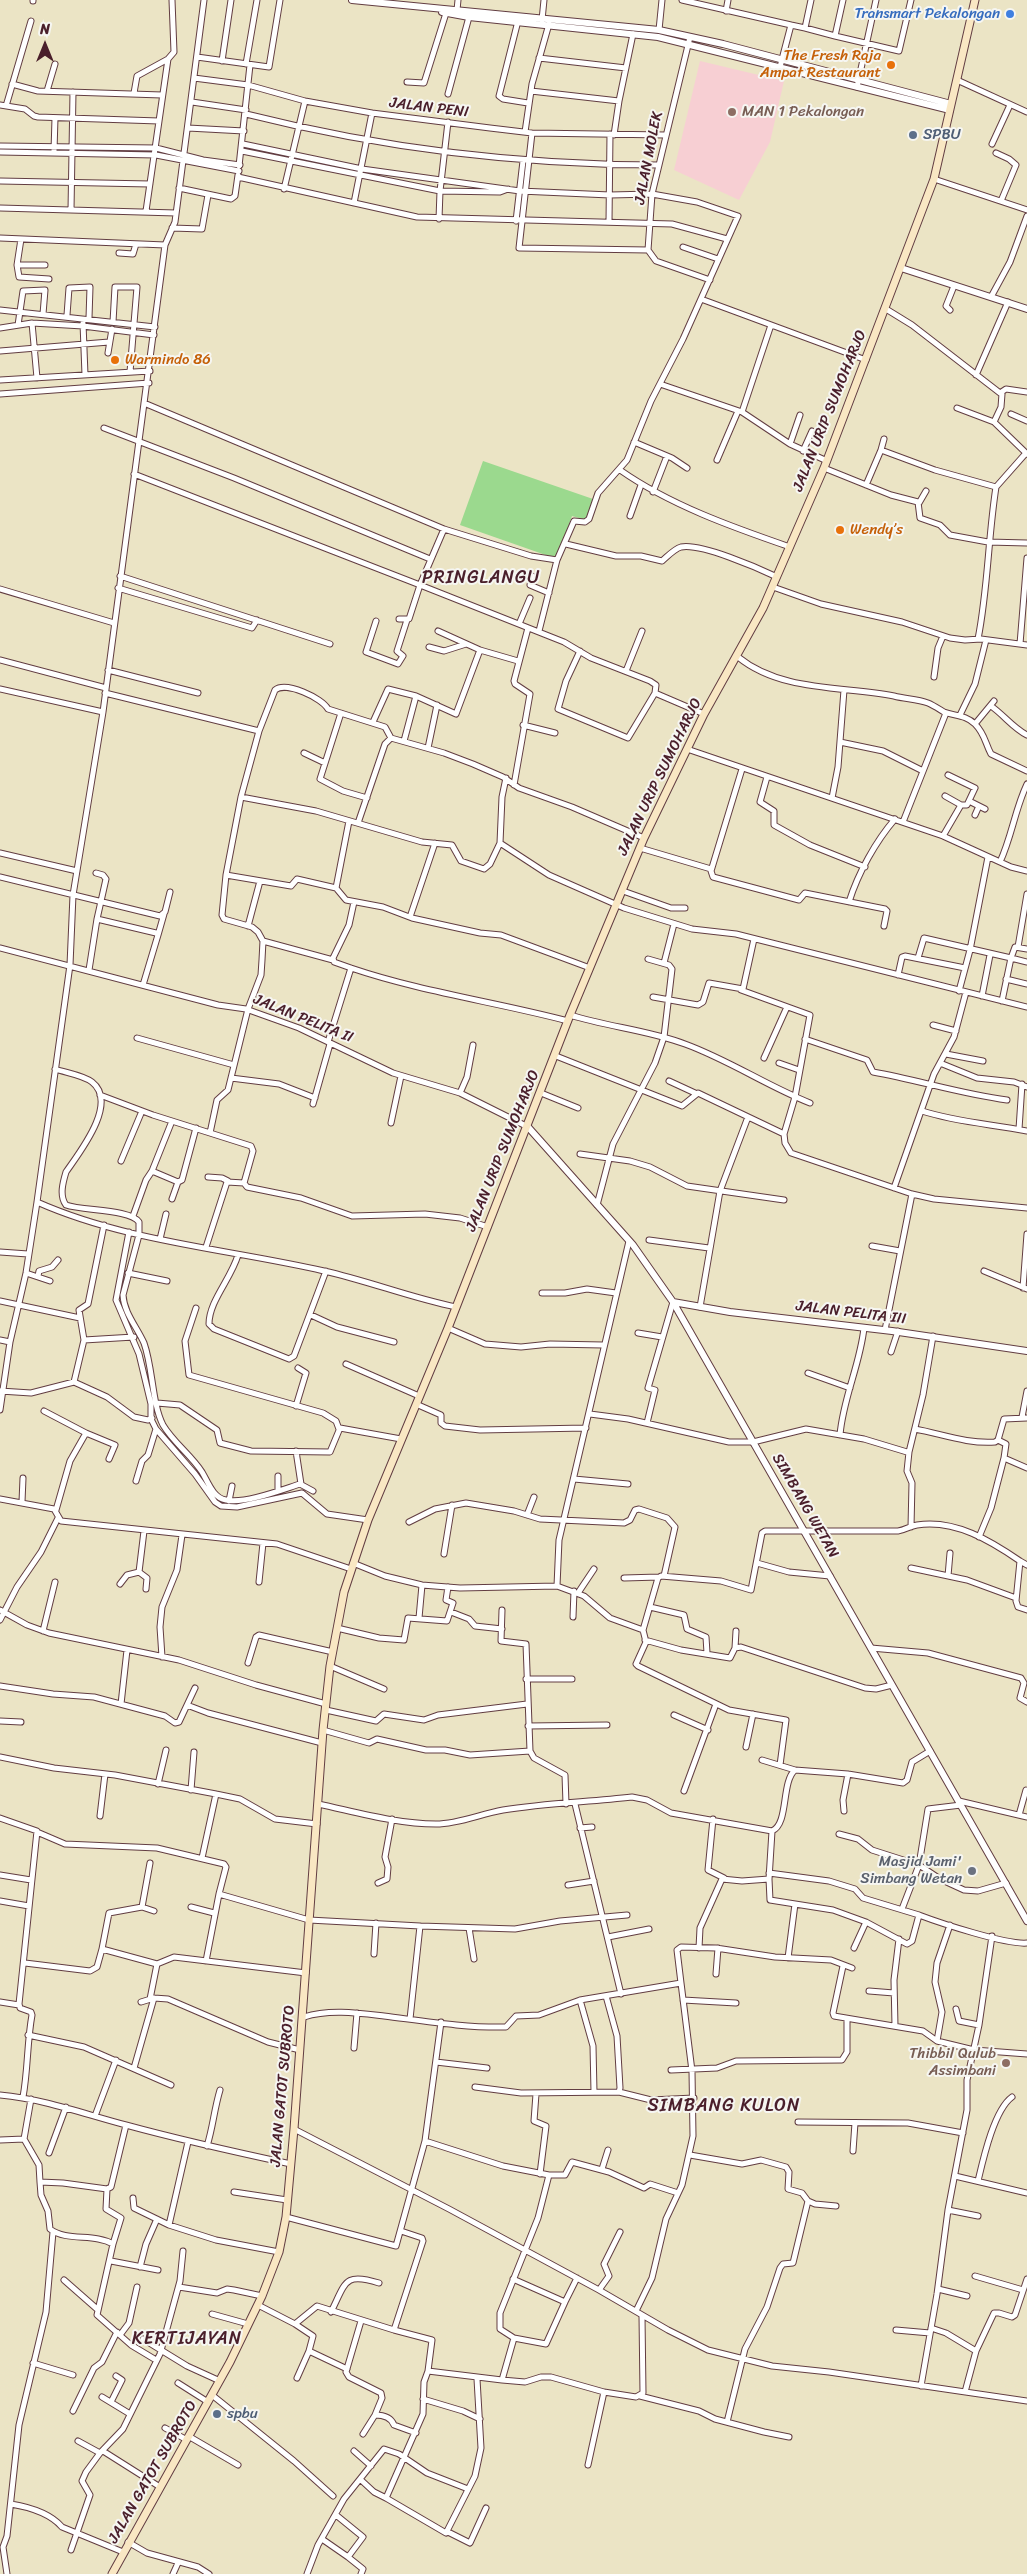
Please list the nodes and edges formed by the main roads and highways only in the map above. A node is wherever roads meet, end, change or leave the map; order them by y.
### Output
1 (975, 0) edge
2 (352, 1566) joint
3 (112, 2574) edge

1 - 2 main road, JALAN URIP SUMOHARJO
2 - 3 main road, JALAN GATOT SUBROTO

